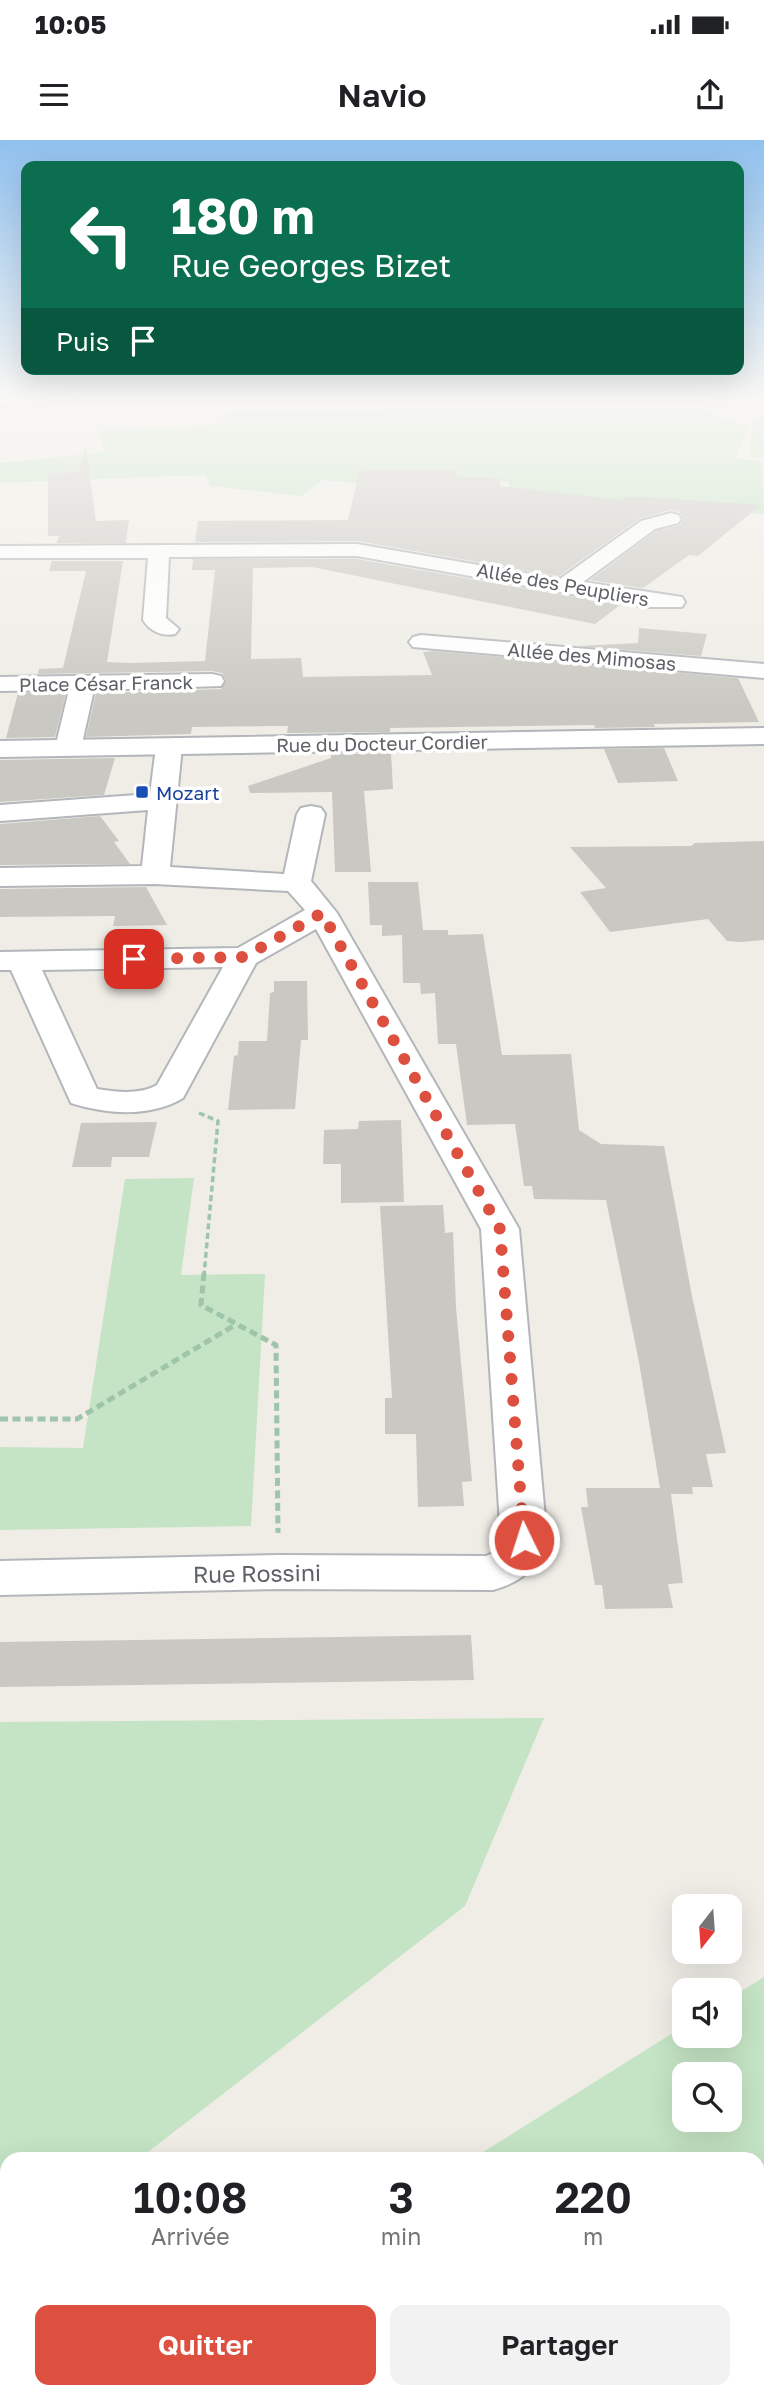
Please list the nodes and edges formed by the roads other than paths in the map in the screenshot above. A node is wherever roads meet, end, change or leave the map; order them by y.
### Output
1 (671, 519) dead end
2 (159, 550) junction
3 (0, 552) edge
4 (565, 585) junction
5 (674, 602) dead end
6 (167, 629) dead end
7 (421, 642) dead end
8 (764, 671) edge
9 (212, 681) dead end
10 (83, 683) junction
11 (0, 684) edge
12 (764, 736) edge
13 (169, 747) junction
14 (68, 748) junction
15 (0, 749) edge
16 (163, 801) junction
17 (0, 814) edge
18 (311, 814) dead end
19 (155, 875) junction
20 (0, 877) edge
21 (296, 883) junction
22 (322, 913) junction
23 (244, 957) junction
24 (11, 961) edge
25 (0, 1578) edge

1 - 4 street
2 - 3 street, Allée des Peupliers
2 - 4 street, Allée des Peupliers
2 - 6 street
4 - 5 street, Allée des Peupliers
7 - 8 street, Allée des Mimosas
9 - 10 street, Place César Franck
10 - 11 street, Place César Franck
10 - 14 street
12 - 13 street, Rue du Docteur Cordier
13 - 14 street, Rue du Docteur Cordier
13 - 16 street
14 - 15 street, Rue du Docteur Cordier
16 - 17 street
16 - 19 street
18 - 21 street
19 - 20 street
19 - 21 street
21 - 22 street
22 - 23 street
22 - 25 street, Rue Rossini
23 - 24 street
23 - 24 street

